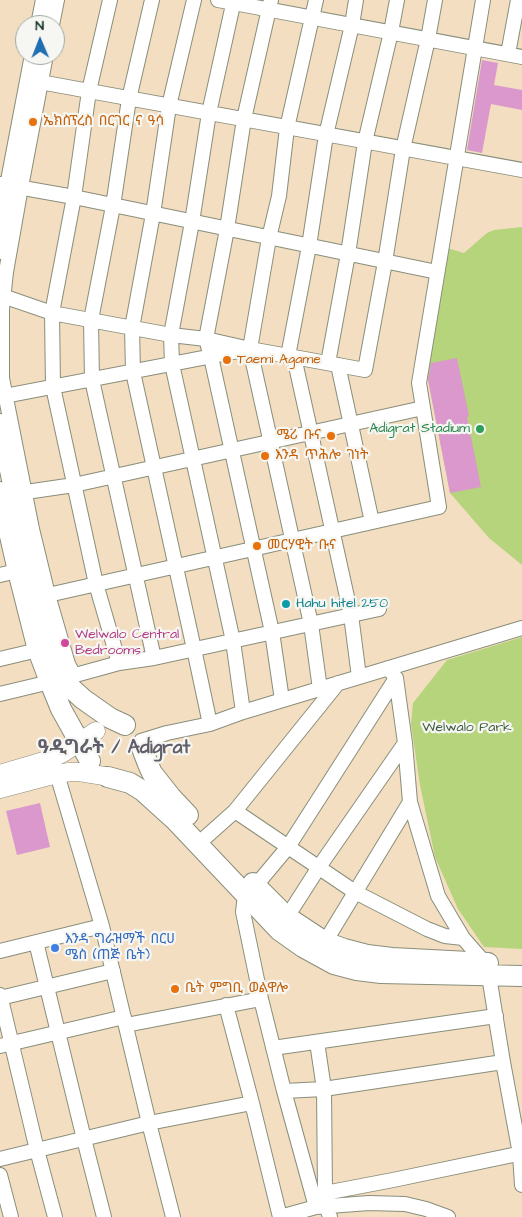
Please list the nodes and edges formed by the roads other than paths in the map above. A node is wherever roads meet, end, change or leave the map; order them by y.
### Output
1 (34, 0) edge
2 (46, 0) edge
3 (57, 0) edge
4 (110, 0) edge
5 (152, 0) edge
6 (194, 0) edge
7 (218, 0) edge
8 (316, 0) edge
9 (356, 0) edge
10 (396, 0) edge
11 (435, 0) edge
12 (483, 0) edge
13 (518, 0) edge
14 (234, 1) edge
15 (270, 5) edge
16 (31, 15) edge
17 (43, 15) edge
18 (54, 15) edge
19 (313, 18) junction
20 (352, 25) junction
21 (390, 32) junction
22 (428, 39) junction
23 (475, 48) junction
24 (508, 54) junction
25 (522, 57) edge
26 (22, 65) edge
27 (33, 65) edge
28 (44, 65) edge
29 (40, 82) junction
30 (89, 91) junction
31 (129, 99) junction
32 (169, 106) junction
33 (209, 113) junction
34 (244, 119) junction
35 (288, 128) junction
36 (326, 135) junction
37 (365, 142) junction
38 (403, 148) junction
39 (456, 158) junction
40 (522, 170) edge
41 (8, 173) edge
42 (74, 197) junction
43 (113, 206) junction
44 (153, 214) junction
45 (192, 222) junction
46 (227, 229) junction
47 (269, 238) junction
48 (310, 246) junction
49 (0, 249) edge
50 (348, 254) junction
51 (385, 262) junction
52 (437, 272) junction
53 (2, 296) edge
54 (52, 313) junction
55 (91, 320) junction
56 (132, 328) junction
57 (171, 335) junction
58 (206, 339) junction
59 (250, 349) junction
60 (211, 357) junction
61 (292, 357) junction
62 (172, 364) junction
63 (333, 364) junction
64 (133, 372) junction
65 (92, 380) junction
66 (52, 387) junction
67 (3, 397) edge
68 (423, 408) junction
69 (0, 424) edge
70 (350, 424) junction
71 (311, 433) junction
72 (271, 442) junction
73 (232, 450) junction
74 (193, 459) junction
75 (154, 467) junction
76 (114, 476) junction
77 (74, 485) junction
78 (0, 492) edge
79 (26, 492) junction
80 (372, 522) junction
81 (332, 531) junction
82 (292, 540) junction
83 (254, 549) junction
84 (215, 557) junction
85 (176, 566) junction
86 (16, 571) edge
87 (135, 575) junction
88 (96, 584) junction
89 (48, 595) junction
90 (380, 609) dead end
91 (351, 615) junction
92 (311, 624) junction
93 (522, 628) edge
94 (272, 632) junction
95 (234, 641) junction
96 (194, 649) junction
97 (38, 650) junction
98 (154, 658) junction
99 (0, 659) edge
100 (119, 663) junction
101 (392, 673) junction
102 (359, 677) junction
103 (63, 679) junction
104 (338, 683) junction
105 (320, 689) junction
106 (0, 694) edge
107 (282, 700) junction
108 (243, 712) junction
109 (210, 724) junction
110 (125, 725) junction
111 (96, 731) junction
112 (80, 742) junction
113 (406, 743) junction
114 (142, 746) junction
115 (90, 760) junction
116 (0, 774) edge
117 (57, 774) junction
118 (106, 776) junction
119 (0, 789) edge
120 (410, 802) junction
121 (235, 811) junction
122 (203, 840) junction
123 (288, 847) junction
124 (319, 868) junction
125 (252, 891) junction
126 (355, 892) junction
127 (287, 917) junction
128 (102, 926) junction
129 (463, 938) junction
130 (36, 942) junction
131 (325, 942) junction
132 (0, 951) edge
133 (522, 964) edge
134 (487, 969) junction
135 (113, 971) junction
136 (522, 976) edge
137 (47, 987) junction
138 (0, 997) edge
139 (261, 999) junction
140 (226, 1006) junction
141 (496, 1016) junction
142 (125, 1021) junction
143 (58, 1032) junction
144 (317, 1042) junction
145 (6, 1045) edge
146 (273, 1048) junction
147 (503, 1062) junction
148 (324, 1089) junction
149 (284, 1091) junction
150 (252, 1104) junction
151 (150, 1123) junction
152 (84, 1139) junction
153 (37, 1150) junction
154 (521, 1153) edge
155 (0, 1159) edge
156 (0, 1176) edge
157 (522, 1185) edge
158 (324, 1206) edge
159 (407, 1210) edge
160 (11, 1217) edge
161 (55, 1217) edge
162 (104, 1217) edge
163 (174, 1217) edge
164 (280, 1217) edge
165 (448, 1217) edge

1 - 16 highway
2 - 17 highway
3 - 18 street
4 - 30 street
5 - 31 street
6 - 32 street
7 - 14 street
8 - 19 street
9 - 20 street
10 - 21 street
11 - 22 street
12 - 23 street
13 - 24 street
14 - 15 street
14 - 33 street
15 - 19 street
15 - 34 street
19 - 20 street
19 - 35 street
20 - 21 street
20 - 36 street
21 - 22 street
21 - 37 street
22 - 23 street
22 - 38 street
23 - 24 street
23 - 39 street
24 - 25 street
26 - 41 highway
27 - 41 highway
28 - 29 street
29 - 30 street
29 - 41 street
30 - 31 street
30 - 42 street
31 - 32 street
31 - 43 street
32 - 33 street
32 - 44 street
33 - 34 street
33 - 45 street
34 - 35 street
34 - 46 street
35 - 36 street
35 - 47 street
36 - 37 street
36 - 48 street
37 - 38 street
37 - 50 street
38 - 39 street
38 - 51 street
39 - 40 street
39 - 52 street
41 - 42 street
41 - 49 highway
41 - 53 street
42 - 43 street
42 - 54 street
43 - 44 street
43 - 55 street
44 - 45 street
44 - 56 street
45 - 46 street
45 - 57 street
46 - 47 street
46 - 58 street
47 - 48 street
47 - 59 street
48 - 50 street
48 - 61 street
50 - 51 street
50 - 63 street
51 - 52 street
51 - 63 street
52 - 68 street
53 - 54 street
53 - 67 street
54 - 55 street
54 - 66 street
55 - 56 street
55 - 65 street
56 - 57 street
56 - 64 street
57 - 58 street
57 - 62 street
58 - 59 street
58 - 60 street
59 - 60 street
59 - 61 street
59 - 72 street
60 - 62 street
60 - 73 street
61 - 63 street
61 - 71 street
62 - 64 street
62 - 74 street
63 - 70 street
64 - 65 street
64 - 75 street
65 - 66 street
65 - 76 street
66 - 67 street
66 - 77 street
67 - 79 street
68 - 70 street
68 - 80 street
69 - 86 highway
70 - 71 street
70 - 80 street
71 - 72 street
71 - 81 street
72 - 73 street
72 - 82 street
73 - 74 street
73 - 83 street
74 - 75 street
74 - 84 street
75 - 76 street
75 - 85 street
76 - 77 street
76 - 87 street
77 - 79 street
77 - 88 street
78 - 86 highway
79 - 89 street
80 - 81 street
81 - 82 street
81 - 91 street
82 - 83 street
82 - 92 street
83 - 84 street
83 - 94 street
84 - 85 street
84 - 95 street
85 - 87 street
85 - 96 street
86 - 97 highway
86 - 103 highway
87 - 88 street
87 - 98 street
88 - 89 street
88 - 100 street
89 - 103 street
90 - 91 street
91 - 92 street
91 - 102 street
92 - 94 street
92 - 105 street
93 - 101 street
94 - 95 street
94 - 107 street
95 - 96 street
95 - 108 street
96 - 98 street
96 - 109 street
97 - 99 street
97 - 103 highway
98 - 100 street
100 - 103 street
101 - 102 street
101 - 113 street
101 - 123 street
102 - 104 street
103 - 106 street
103 - 110 highway
103 - 112 highway
104 - 105 street
104 - 121 street
105 - 107 street
107 - 108 street
108 - 109 street
109 - 114 street
110 - 111 highway
110 - 114 highway
111 - 112 main road
111 - 115 highway
112 - 115 highway
112 - 116 main road
113 - 120 street
113 - 124 street
114 - 118 highway
114 - 122 highway
115 - 118 highway
117 - 118 main road
117 - 119 main road
117 - 128 street
118 - 122 highway
120 - 126 street
120 - 129 street
121 - 122 street
121 - 123 street
122 - 125 highway
123 - 124 street
123 - 125 street
124 - 126 street
124 - 127 street
125 - 127 highway
125 - 134 highway
125 - 139 street
126 - 129 street
126 - 131 street
127 - 131 highway
128 - 130 street
128 - 135 street
129 - 134 street
130 - 132 street
130 - 137 street
131 - 134 highway
133 - 134 highway
134 - 136 highway
134 - 141 street
135 - 137 street
135 - 142 street
137 - 138 street
137 - 143 street
138 - 145 street
139 - 140 street
139 - 146 street
140 - 142 street
140 - 150 street
141 - 144 street
141 - 147 street
142 - 143 street
142 - 151 street
143 - 145 street
143 - 152 street
144 - 146 street
144 - 148 street
145 - 153 street
146 - 149 street
147 - 148 street
147 - 154 street
148 - 149 street
148 - 158 street
149 - 158 street
150 - 151 street
150 - 164 street
151 - 152 street
151 - 163 street
152 - 153 street
152 - 162 street
153 - 155 street
153 - 161 street
154 - 157 street
154 - 158 street
156 - 160 street
158 - 159 street
158 - 164 street
159 - 165 street

